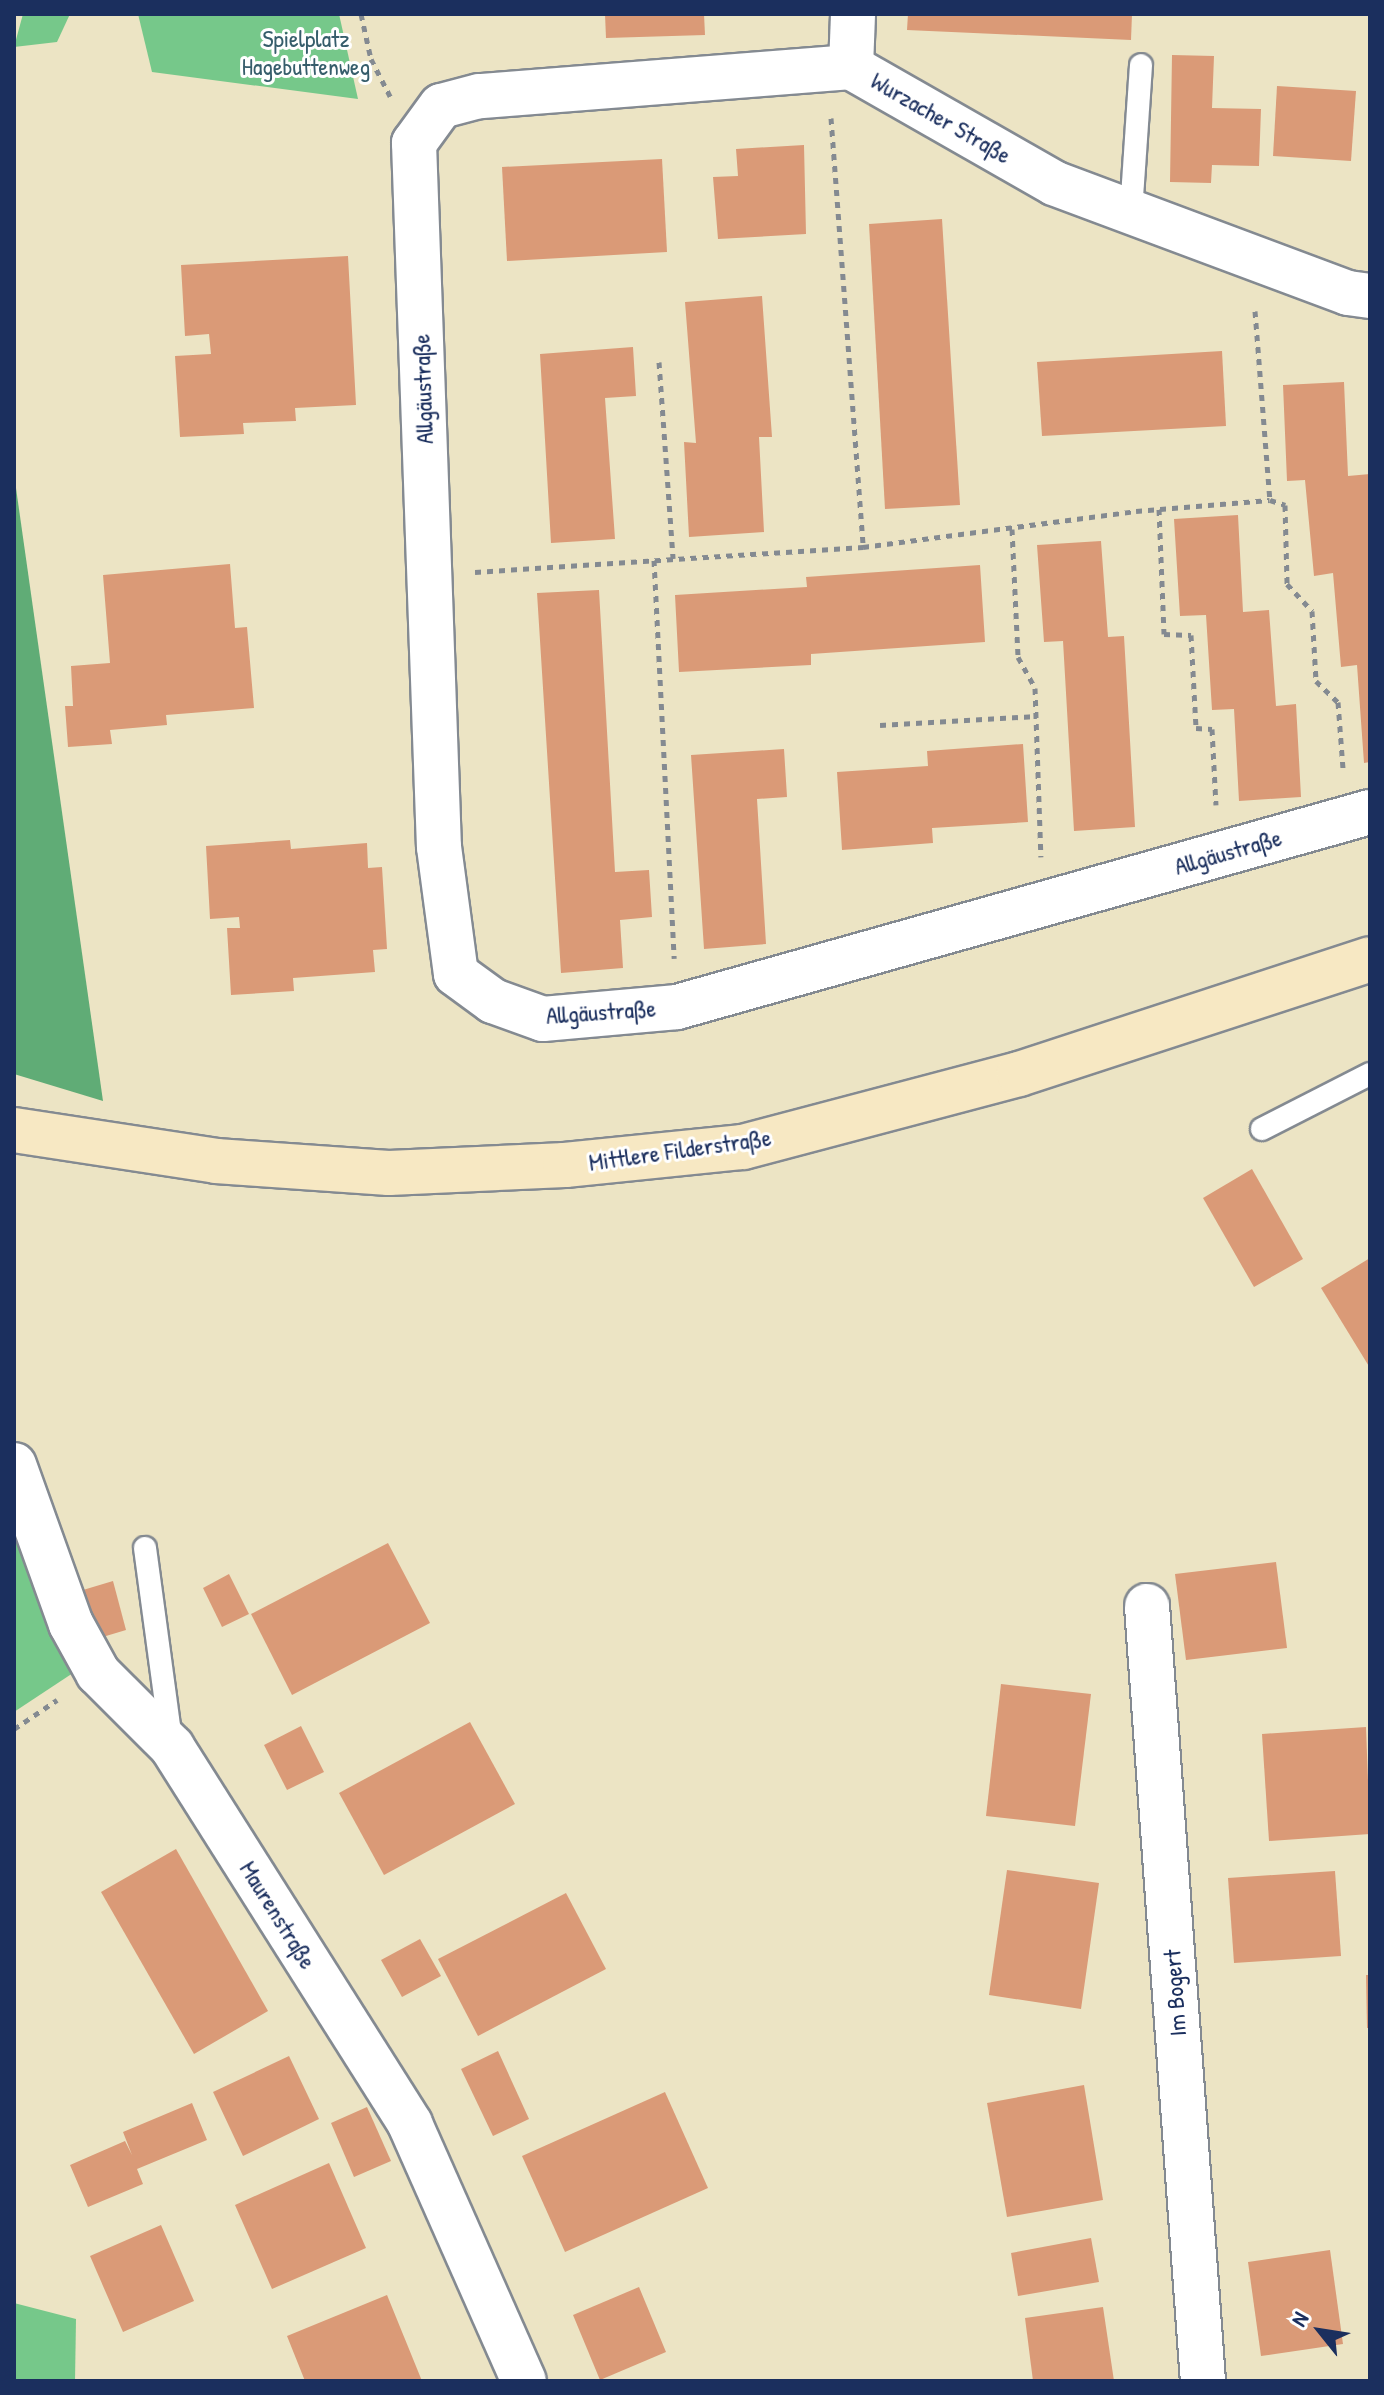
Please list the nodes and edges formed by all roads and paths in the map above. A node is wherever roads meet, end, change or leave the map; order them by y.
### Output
1 (361, 14) edge
2 (853, 14) edge
3 (1141, 65) dead end
4 (839, 68) junction
5 (414, 143) junction
6 (1131, 212) junction
7 (1251, 256) junction
8 (1370, 296) edge
9 (659, 362) dead end
10 (1270, 500) junction
11 (1159, 509) junction
12 (1012, 529) junction
13 (863, 547) junction
14 (673, 559) junction
15 (654, 560) junction
16 (430, 573) junction
17 (1037, 716) junction
18 (880, 725) dead end
19 (1359, 815) edge
20 (1218, 855) junction
21 (1042, 906) junction
22 (1370, 959) edge
23 (677, 1007) junction
24 (1370, 1074) edge
25 (1262, 1129) dead end
26 (14, 1130) edge
27 (14, 1465) edge
28 (145, 1548) dead end
29 (1147, 1606) dead end
30 (172, 1747) junction
31 (524, 2381) edge
32 (1203, 2381) edge

1 - 5 path
2 - 4 street
3 - 6 lane
4 - 5 street
4 - 6 street, Wurzacher Straße
4 - 13 path
5 - 16 street, Allgäustraße
6 - 7 street, Wurzacher Straße
7 - 8 street, Wurzacher Straße
7 - 10 path
9 - 14 path
10 - 11 path
10 - 19 path
11 - 12 path
11 - 20 path
12 - 13 path
12 - 17 path
13 - 14 path
14 - 15 path
15 - 16 path
15 - 23 path
16 - 23 street, Allgäustraße
17 - 18 path
17 - 21 path
19 - 20 street, Allgäustraße
20 - 21 street, Allgäustraße
21 - 23 street, Allgäustraße
22 - 26 main road, Mittlere Filderstraße
24 - 25 lane
27 - 30 street, Maurenstraße
28 - 30 lane
29 - 32 street, Im Bogert
30 - 31 street, Maurenstraße

